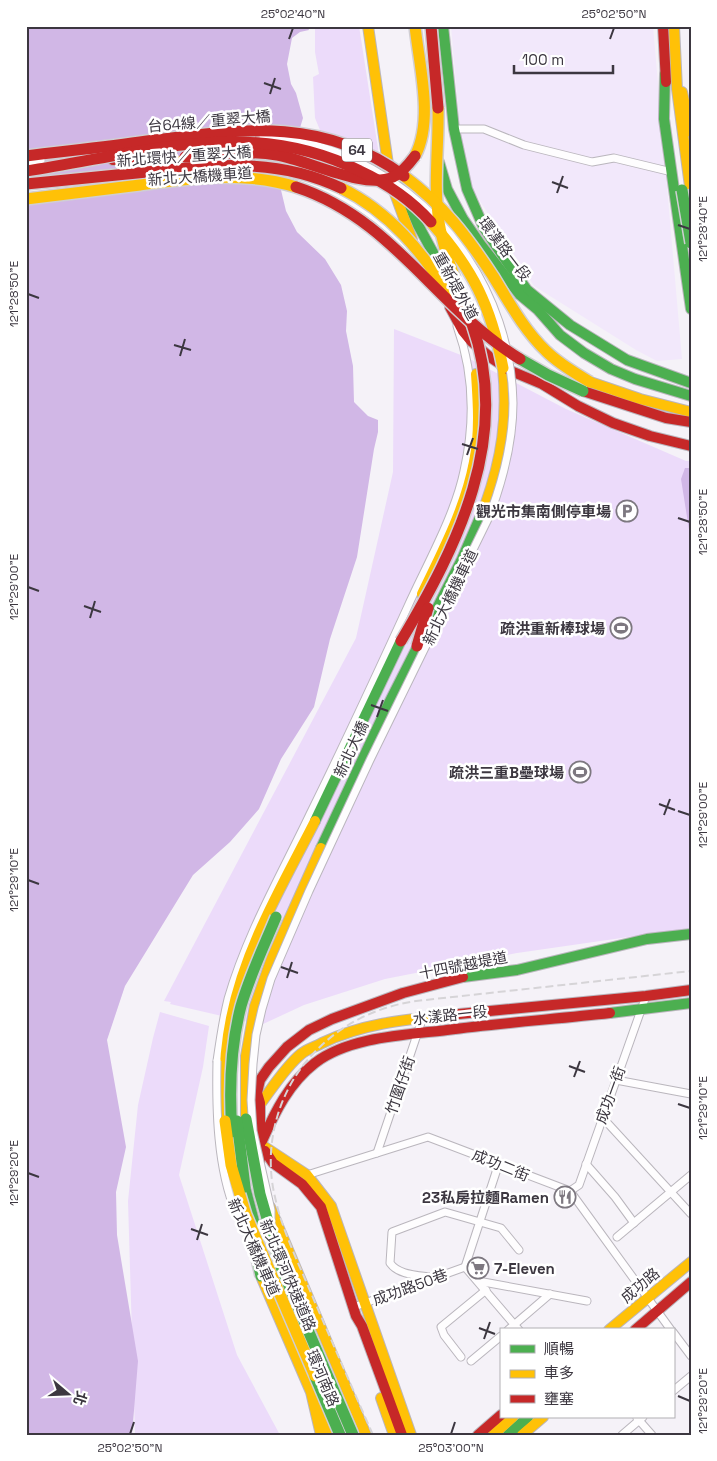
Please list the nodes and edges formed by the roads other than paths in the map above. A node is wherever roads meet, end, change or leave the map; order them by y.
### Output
1 (368, 26) edge
2 (416, 26) edge
3 (427, 26) edge
4 (432, 26) edge
5 (443, 26) edge
6 (663, 26) edge
7 (674, 26) edge
8 (674, 61) junction
9 (665, 74) junction
10 (454, 129) junction
11 (691, 132) edge
12 (26, 156) edge
13 (91, 161) junction
14 (26, 162) edge
15 (26, 171) edge
16 (672, 172) junction
17 (85, 177) junction
18 (26, 184) edge
19 (26, 191) edge
20 (688, 191) edge
21 (26, 199) edge
22 (691, 243) edge
23 (691, 309) edge
24 (504, 368) joint
25 (476, 374) joint
26 (691, 383) edge
27 (586, 387) junction
28 (691, 396) edge
29 (691, 412) edge
30 (691, 422) edge
31 (691, 446) edge
32 (401, 641) junction
33 (417, 646) junction
34 (288, 877) junction
35 (301, 888) junction
36 (691, 934) edge
37 (691, 990) edge
38 (646, 996) junction
39 (691, 1002) edge
40 (641, 1010) junction
41 (423, 1017) junction
42 (418, 1033) junction
43 (616, 1080) junction
44 (691, 1094) edge
45 (260, 1103) junction
46 (602, 1117) junction
47 (246, 1119) joint
48 (225, 1121) joint
49 (260, 1144) junction
50 (377, 1153) junction
51 (499, 1163) junction
52 (586, 1164) junction
53 (306, 1175) junction
54 (691, 1175) edge
55 (245, 1188) junction
56 (570, 1191) junction
57 (671, 1191) junction
58 (691, 1214) edge
59 (246, 1215) junction
60 (480, 1222) junction
61 (634, 1223) junction
62 (617, 1237) dead end
63 (519, 1250) dead end
64 (691, 1262) edge
65 (466, 1266) junction
66 (435, 1278) junction
67 (478, 1281) junction
68 (691, 1282) edge
69 (486, 1290) junction
70 (550, 1294) junction
71 (647, 1298) junction
72 (587, 1301) dead end
73 (358, 1309) junction
74 (657, 1311) junction
75 (517, 1327) edge
76 (611, 1328) edge
77 (637, 1328) edge
78 (670, 1328) edge
79 (674, 1334) edge
80 (500, 1337) edge
81 (691, 1356) edge
82 (461, 1357) dead end
83 (471, 1361) dead end
84 (691, 1376) edge
85 (326, 1389) junction
86 (674, 1390) edge
87 (500, 1416) edge
88 (513, 1418) edge
89 (527, 1418) edge
90 (541, 1418) edge
91 (640, 1418) edge
92 (346, 1434) edge
93 (321, 1435) edge
94 (331, 1435) edge
95 (366, 1435) edge
96 (394, 1435) edge
97 (402, 1435) edge
98 (410, 1435) edge
99 (478, 1435) edge
100 (493, 1435) edge
101 (508, 1435) edge
102 (522, 1435) edge
103 (622, 1435) edge
104 (652, 1435) edge

1 - 31 main road, 重新堤外道
2 - 13 main road, bridge
2 - 17 main road, bridge
3 - 28 main road, 環漢路一段
4 - 32 main road, bridge
4 - 33 main road, bridge
5 - 10 main road, 環漢路一段
6 - 9 main road
7 - 8 main road
8 - 11 main road
8 - 20 main road
9 - 16 main road
9 - 20 main road
10 - 16 street
10 - 26 main road, 環漢路一段
12 - 27 main road, 台64線／重翠大橋 / 64, bridge
13 - 15 main road, 新北環快／重翠大橋, bridge
13 - 24 main road, 新北環快／重翠大橋, bridge
14 - 85 street, 新北大橋機車道, bridge
16 - 23 main road
17 - 18 main road, 新北環快／重翠大橋, bridge
17 - 25 main road, 新北環快／重翠大橋, bridge
19 - 85 street, 新北大橋機車道, bridge
20 - 22 main road, bridge
21 - 27 main road, 64, bridge
24 - 33 main road, 新北大橋, bridge
25 - 32 main road, 新北大橋, bridge
27 - 29 main road, 64
27 - 30 main road, 64
32 - 34 main road, 新北大橋
33 - 35 main road, 新北大橋
34 - 48 main road, 新北大橋
34 - 55 main road, bridge
35 - 47 main road, 新北大橋
35 - 55 main road, bridge
36 - 45 main road, 十四號越堤道
37 - 38 main road, 水漾路一段
38 - 40 street, 成功一街
38 - 41 main road, 水漾路一段
39 - 40 main road, 水漾路一段
40 - 42 main road, 水漾路一段
40 - 43 street, 成功一街
41 - 42 street, 竹圍仔街
41 - 45 main road, 水漾路一段
42 - 49 main road, 水漾路一段
42 - 50 street, 竹圍仔街
43 - 44 street
43 - 46 street, 成功一街
45 - 49 main road, 十四號越堤道
45 - 94 main road, 環河南路
46 - 52 street, 成功一街
46 - 57 street
47 - 92 main road, 新北環河快速道路, bridge
48 - 59 main road, 新北環河快速道路, bridge
49 - 53 main road
49 - 73 main road
49 - 95 main road, 環河南路
50 - 51 street, 成功二街
50 - 53 street, 成功二街
51 - 56 street, 成功二街
51 - 60 street, 成功路50巷
52 - 56 street, 成功一街
52 - 61 street
53 - 73 main road
54 - 57 street
55 - 85 main road
56 - 71 street
57 - 58 street
57 - 61 street
59 - 92 main road, 新北環河快速道路, bridge
59 - 93 main road, bridge
60 - 63 street
60 - 65 street, 成功路50巷
60 - 66 street
61 - 62 street
64 - 71 main road, 成功路
65 - 66 street, 成功路50巷
65 - 67 street, 成功路50巷
66 - 73 street, 成功路50巷
67 - 69 street, 成功路50巷
67 - 70 street
68 - 74 main road, 成功路
69 - 75 street, 成功路50巷
69 - 82 street
70 - 72 street
70 - 75 street
71 - 74 street
71 - 76 main road, 成功路
73 - 96 main road
73 - 97 main road
73 - 98 main road
74 - 77 main road, 成功路
74 - 78 street
79 - 81 street
80 - 83 street
84 - 86 street
85 - 92 main road
87 - 99 main road
88 - 100 main road
89 - 101 main road
90 - 102 main road
91 - 103 street
91 - 104 street

